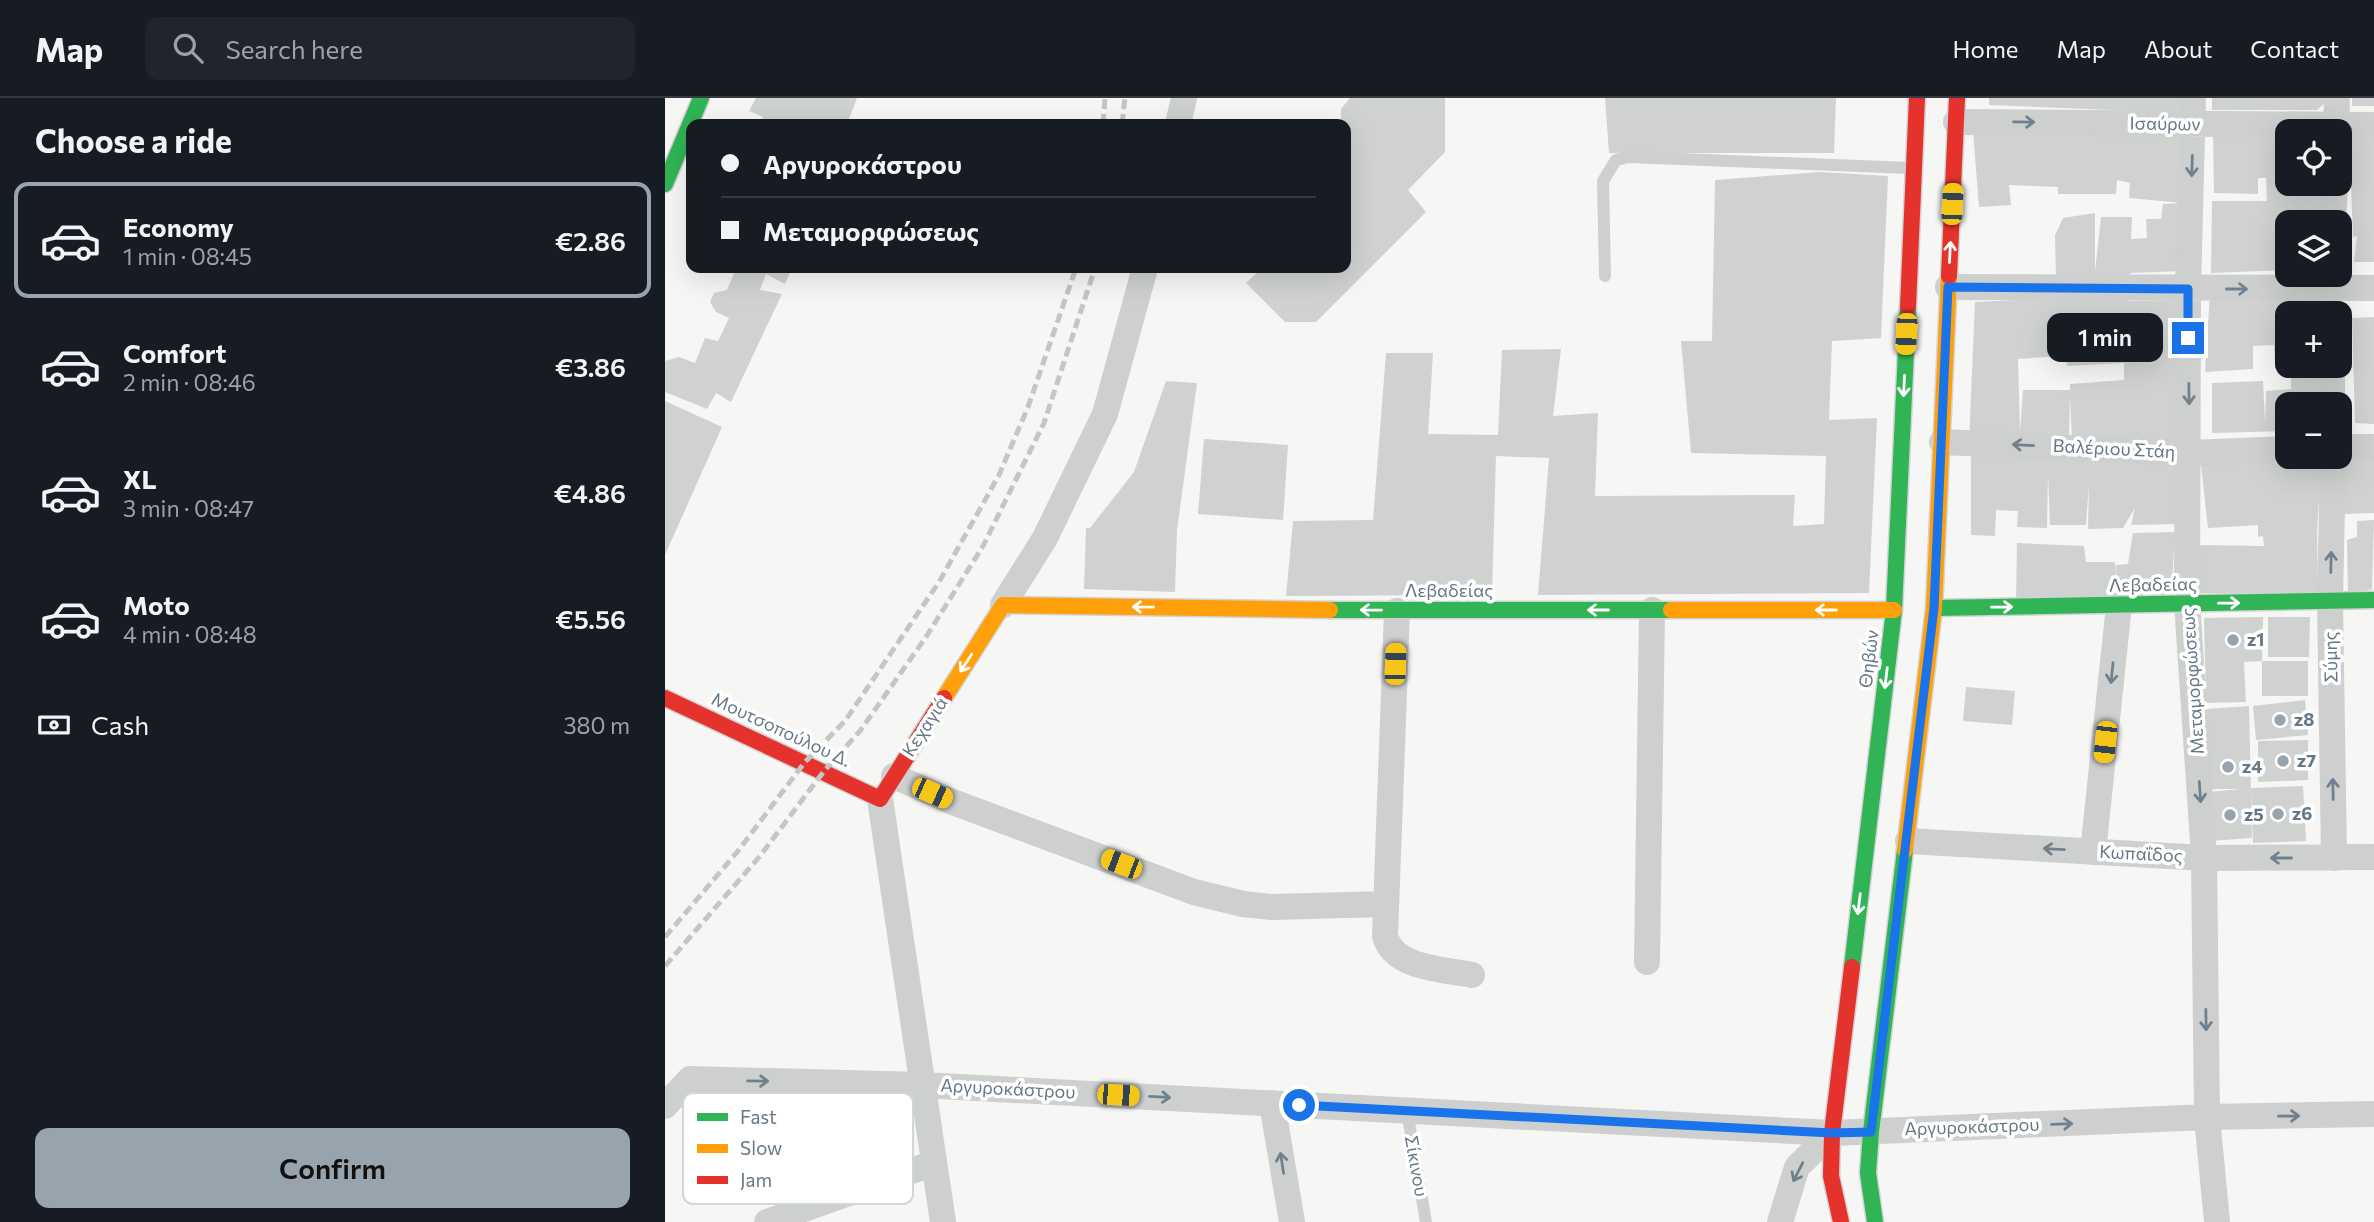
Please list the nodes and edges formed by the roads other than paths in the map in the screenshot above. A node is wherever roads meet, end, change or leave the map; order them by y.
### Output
1 (701, 98) edge
2 (1184, 98) edge
3 (1917, 98) edge
4 (2193, 98) edge
5 (2337, 98) edge
6 (1957, 110) edge
7 (692, 119) edge
8 (1179, 119) edge
9 (2337, 119) edge
10 (2193, 124) junction
11 (2374, 125) edge
12 (2275, 126) edge
13 (2352, 127) edge
14 (686, 134) edge
15 (1914, 168) junction
16 (665, 184) edge
17 (1144, 273) edge
18 (1605, 275) dead end
19 (1948, 287) junction
20 (2374, 288) edge
21 (2188, 289) junction
22 (2331, 292) edge
23 (1941, 442) junction
24 (2352, 447) edge
25 (2374, 447) edge
26 (2275, 449) edge
27 (2190, 453) junction
28 (2333, 469) edge
29 (2374, 600) edge
30 (2330, 601) junction
31 (2187, 603) junction
32 (2119, 605) junction
33 (1003, 606) junction
34 (1934, 608) junction
35 (1652, 610) junction
36 (1894, 610) junction
37 (1397, 611) junction
38 (665, 698) edge
39 (894, 776) junction
40 (880, 799) junction
41 (1908, 841) junction
42 (2093, 852) junction
43 (2374, 857) edge
44 (2204, 858) junction
45 (2334, 858) junction
46 (1386, 904) junction
47 (1647, 961) dead end
48 (1472, 975) dead end
49 (921, 1084) junction
50 (1272, 1103) junction
51 (665, 1105) edge
52 (1407, 1111) junction
53 (2374, 1114) edge
54 (2207, 1117) junction
55 (1871, 1132) junction
56 (1832, 1133) junction
57 (934, 1163) junction
58 (913, 1170) edge
59 (818, 1204) edge
60 (767, 1222) edge
61 (943, 1222) edge
62 (1291, 1222) edge
63 (1426, 1222) edge
64 (1780, 1222) edge
65 (1841, 1222) edge
66 (1875, 1222) edge
67 (2217, 1222) edge

1 - 7 main road
2 - 8 street
3 - 15 main road, Θηβών
4 - 10 street, Μεταμορφώσεως
5 - 9 street
6 -> 10 street, Ισαύρων
19 -> 6 main road
10 - 12 street, Ισαύρων
10 -> 21 street, Μεταμορφώσεως
11 - 13 street, Ισαύρων
14 - 16 main road
15 - 18 lane
15 -> 36 main road, Θηβών
17 - 33 street, Κεχαγιά
19 - 21 street
19 - 23 main road
20 - 22 street
21 -> 22 street
21 -> 27 street, Μεταμορφώσεως
27 -> 23 street, Βαλέριου Στάη
23 - 34 main road
24 - 25 street
26 - 27 street, Βαλέριου Στάη
27 - 31 street, Μεταμορφώσεως
30 -> 28 street, Σύμης
29 - 30 main road, Λεβαδείας
31 -> 30 main road, Λεβαδείας
45 -> 30 street, Σύμης
31 - 32 main road, Λεβαδείας
31 -> 44 street, Μεταμορφώσεως
34 -> 32 main road, Λεβαδείας
32 -> 42 street
37 -> 33 main road, Λεβαδείας
33 -> 39 main road, Κεχαγιά
34 - 41 main road
36 -> 35 main road, Λεβαδείας
35 -> 37 main road, Λεβαδείας
35 - 47 street
36 -> 56 main road, Θηβών
37 - 46 street
38 - 40 main road, Μουτσοπούλου Δ.
39 - 40 main road, Κεχαγιά
39 - 46 street
40 - 49 street
42 -> 41 street, Κωπαΐδος
41 - 55 main road
42 - 44 street, Κωπαΐδος
43 - 45 street, Κωπαΐδος
45 -> 44 street, Κωπαΐδος
44 -> 54 street, Μεταμορφώσεως
46 - 48 street
49 -> 50 street, Αργυροκάστρου
51 -> 49 street, Αργυροκάστρου
49 - 57 street
50 - 52 street, Αργυροκάστρου
62 -> 50 street
52 - 56 street, Αργυροκάστρου
52 - 63 lane, Σίκινου
54 -> 53 street, Αργυροκάστρου
55 -> 54 street, Αργυροκάστρου
54 - 67 street, Μεταμορφώσεως
55 - 56 street, Αργυροκάστρου
55 - 66 main road
56 -> 64 street
56 - 65 main road, Θηβών
57 - 58 street
57 - 61 street
59 - 60 street

